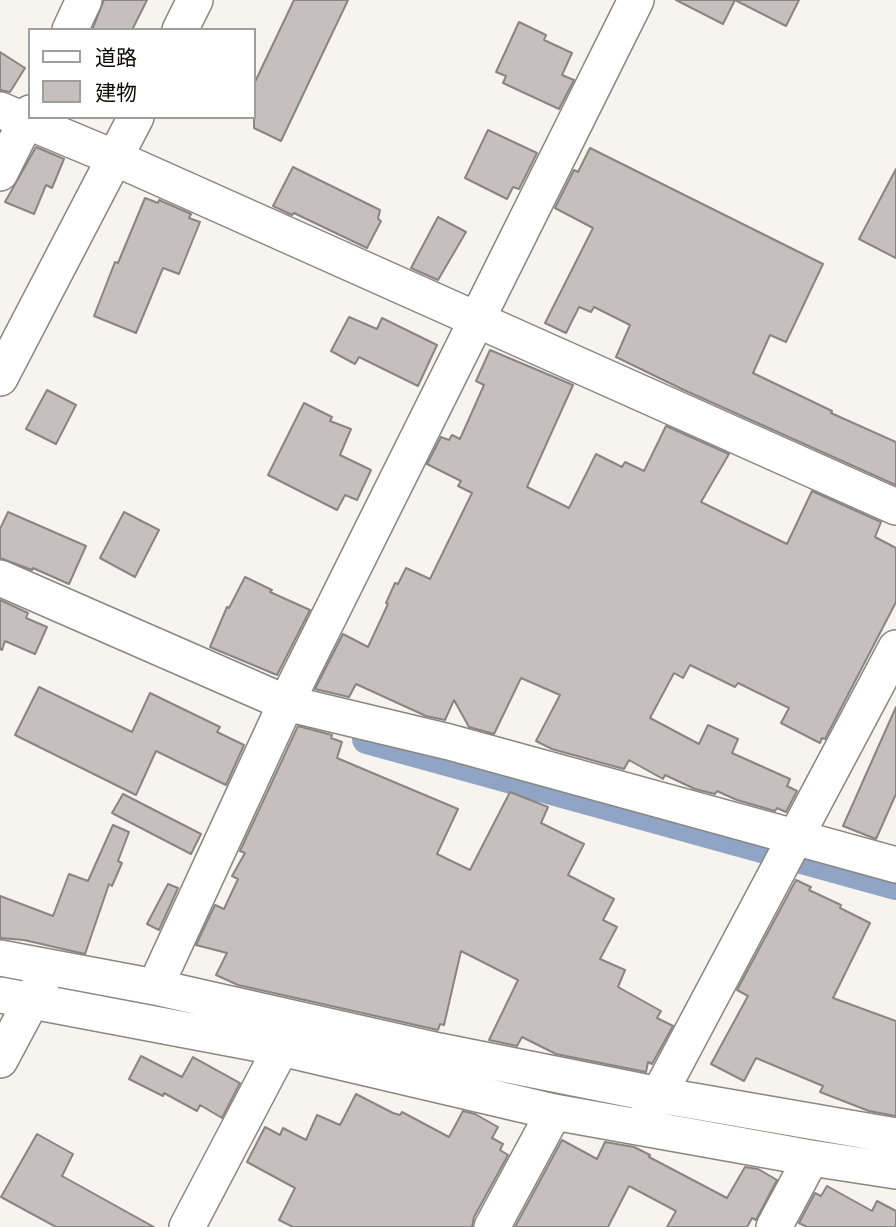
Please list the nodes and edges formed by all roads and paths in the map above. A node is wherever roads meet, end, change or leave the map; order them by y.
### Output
1 (84, 0) edge
2 (195, 0) edge
3 (636, 0) edge
4 (71, 28) edge
5 (181, 28) edge
6 (18, 115) edge
7 (135, 119) edge
8 (115, 158) junction
9 (0, 173) edge
10 (478, 319) junction
11 (0, 378) edge
12 (896, 506) edge
13 (0, 578) edge
14 (896, 648) edge
15 (286, 703) junction
16 (796, 838) junction
17 (896, 865) edge
18 (0, 958) edge
19 (33, 986) edge
20 (155, 988) junction
21 (281, 1048) junction
22 (0, 1060) edge
23 (651, 1110) junction
24 (554, 1112) junction
25 (896, 1136) edge
26 (811, 1158) junction
27 (896, 1171) edge
28 (187, 1227) edge
29 (492, 1227) edge
30 (774, 1227) edge

1 - 4 street
2 - 5 street
3 - 10 street
6 - 8 street
6 - 9 street
7 - 8 street
8 - 10 street
8 - 11 street
10 - 12 street
10 - 15 street
13 - 15 street
14 - 16 street
15 - 16 street
15 - 20 street
16 - 17 street
16 - 23 street
18 - 19 street
19 - 20 street
19 - 21 street
19 - 22 street
20 - 23 street
21 - 24 street
21 - 28 street
23 - 24 street
23 - 25 street
23 - 26 street
24 - 29 street
26 - 27 street
26 - 30 street

